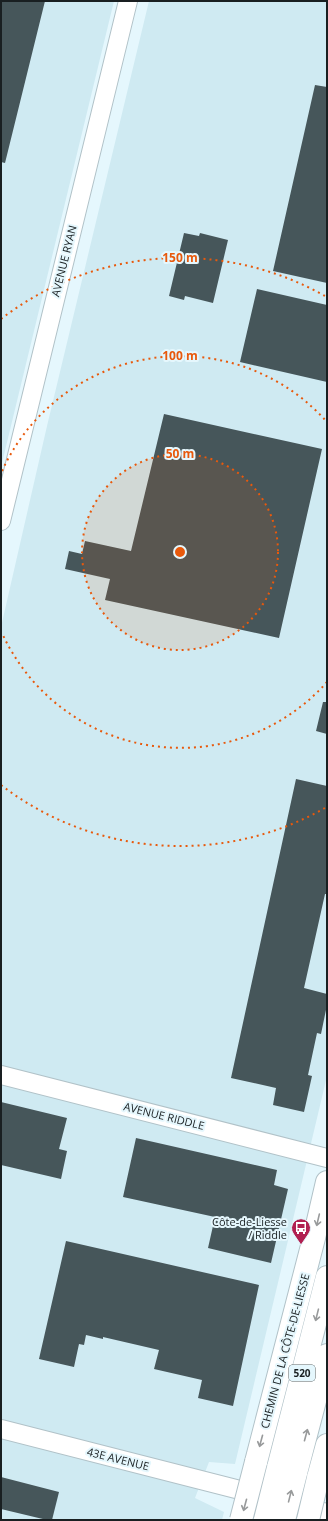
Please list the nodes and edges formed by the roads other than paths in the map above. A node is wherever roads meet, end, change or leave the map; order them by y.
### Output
1 (128, 1) edge
2 (1, 521) edge
3 (1, 1075) edge
4 (327, 1158) edge
5 (327, 1182) edge
6 (327, 1278) edge
7 (327, 1355) edge
8 (1, 1429) edge
9 (326, 1453) edge
10 (287, 1470) junction
11 (236, 1489) dead end
12 (320, 1515) edge
13 (241, 1520) edge
14 (264, 1520) edge
15 (284, 1520) edge

1 - 2 street, AVENUE RYAN
3 - 4 street, AVENUE RIDDLE
5 -> 13 main road, CHEMIN DE LA CÔTE-DE-LIESSE, bridge
6 -> 10 main road, 520
10 -> 7 main road, 520
8 - 11 street, 43E AVENUE
9 - 12 main road, bridge
10 - 14 main road, 520, bridge
15 -> 10 main road, 520, bridge

